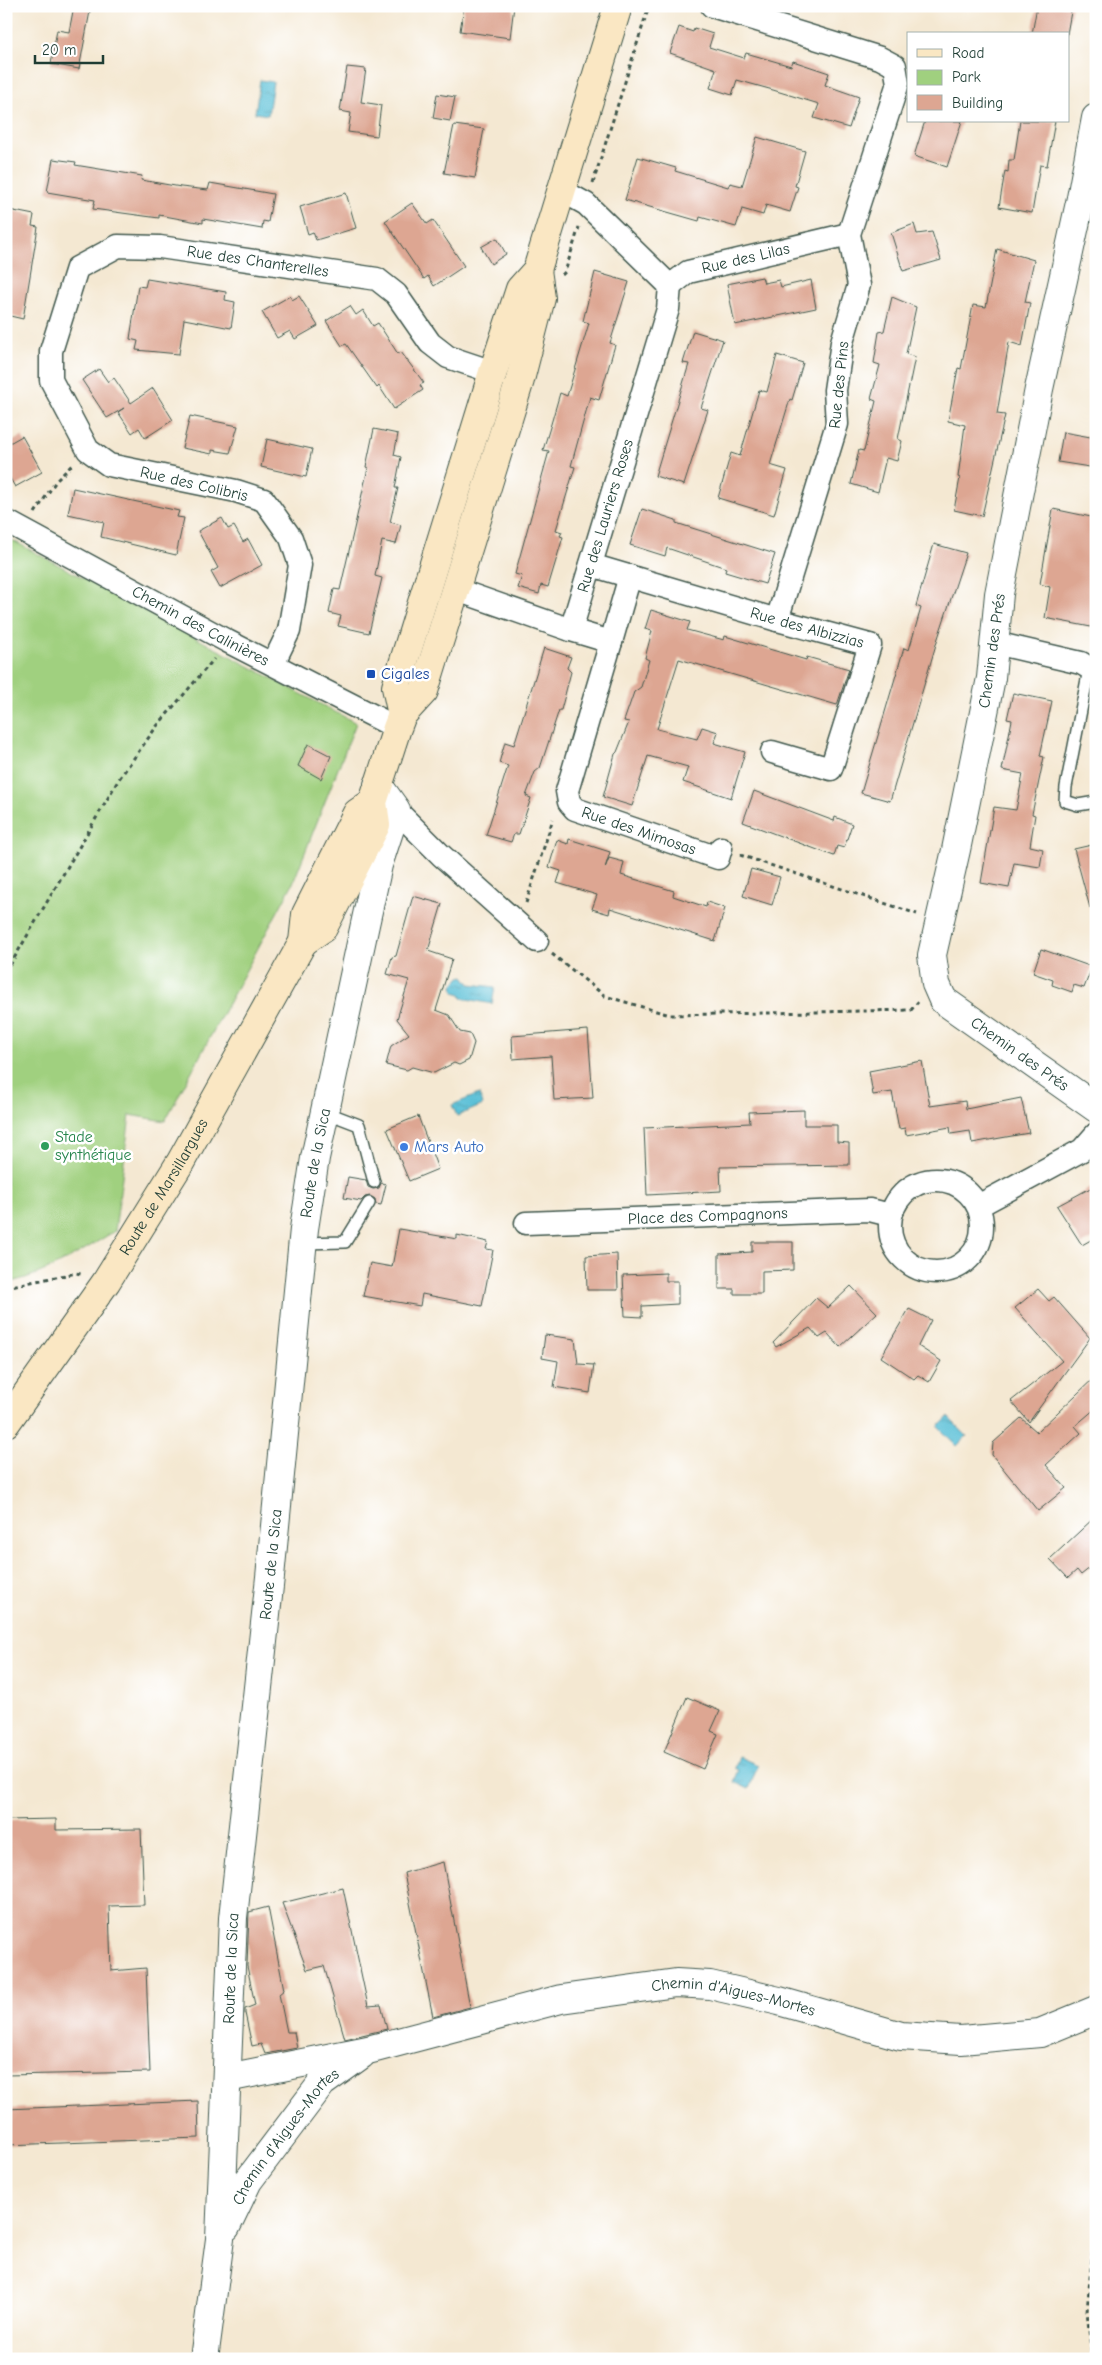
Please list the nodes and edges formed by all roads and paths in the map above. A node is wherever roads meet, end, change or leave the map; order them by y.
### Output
1 (618, 6) edge
2 (649, 6) edge
3 (712, 6) edge
4 (1096, 118) edge
5 (561, 190) junction
6 (1088, 200) edge
7 (586, 204) junction
8 (848, 234) junction
9 (537, 270) junction
10 (670, 286) junction
11 (541, 298) junction
12 (51, 351) joint
13 (493, 372) junction
14 (520, 380) junction
15 (88, 450) junction
16 (15, 526) edge
17 (591, 565) junction
18 (430, 576) junction
19 (630, 576) junction
20 (456, 590) junction
21 (777, 620) junction
22 (571, 630) junction
23 (228, 641) junction
24 (611, 642) junction
25 (995, 643) junction
26 (273, 664) junction
27 (1092, 670) edge
28 (399, 722) junction
29 (772, 752) dead end
30 (382, 799) junction
31 (569, 802) junction
32 (1096, 802) edge
33 (721, 848) joint
34 (939, 922) junction
35 (519, 925) junction
36 (537, 941) joint
37 (6, 972) edge
38 (936, 984) junction
39 (1096, 1108) edge
40 (325, 1112) junction
41 (1096, 1134) edge
42 (374, 1182) dead end
43 (369, 1202) dead end
44 (978, 1206) junction
45 (890, 1216) junction
46 (526, 1223) dead end
47 (302, 1243) junction
48 (106, 1282) junction
49 (6, 1287) edge
50 (6, 1423) edge
51 (1096, 2010) edge
52 (368, 2050) junction
53 (227, 2078) junction
54 (1096, 2212) edge
55 (220, 2239) junction
56 (204, 2359) edge
57 (1092, 2359) edge

1 - 5 main road
2 - 7 path
3 - 8 street
4 - 6 street, Chemin des Prés
5 - 7 street
5 - 9 main road
6 - 25 street, Chemin des Prés
7 - 10 street
7 - 11 path
8 - 10 street, Rue des Lilas
8 - 21 street, Rue des Pins
9 - 11 main road
9 - 13 main road
10 - 17 street, Rue des Lauriers Roses
11 - 14 main road
12 - 13 street, Rue des Chanterelles
12 - 15 street, Rue des Colibris
13 - 14 main road
13 - 18 main road
14 - 20 main road
15 - 16 path
15 - 26 street, Rue des Colibris
16 - 23 street, Chemin des Calinières
17 - 19 street, Rue des Albizzias
17 - 22 street, Rue des Lauriers Roses
18 - 20 main road
18 - 28 main road
19 - 21 street, Rue des Albizzias
19 - 24 street, Rue des Mimosas
20 - 22 street
20 - 28 main road
21 - 29 street, Rue des Albizzias
22 - 24 street
23 - 26 street, Chemin des Calinières
23 - 37 path
24 - 31 street, Rue des Mimosas
25 - 27 street
25 - 34 street, Chemin des Prés
26 - 28 street, Chemin des Calinières
27 - 32 lane
28 - 30 main road, Route de Marsillargues
30 - 35 street
30 - 40 street, Route de la Sica
30 - 48 main road, Route de Marsillargues
31 - 33 street, Rue des Mimosas
31 - 35 path
33 - 34 path
34 - 38 street, Chemin des Prés
35 - 36 street
36 - 38 path
38 - 39 street, Chemin des Prés
40 - 42 lane
40 - 47 street, Route de la Sica
41 - 44 street
43 - 47 lane
44 - 45 street
44 - 45 street
45 - 46 street, Place des Compagnons
47 - 53 street, Route de la Sica
48 - 49 path
48 - 50 main road, Route de Marsillargues
51 - 52 street, Chemin d'Aigues-Mortes
52 - 53 street, Chemin d'Aigues-Mortes
52 - 55 street, Chemin d'Aigues-Mortes
53 - 55 street, Route de la Sica
54 - 57 path
55 - 56 street, Route de la Sica

